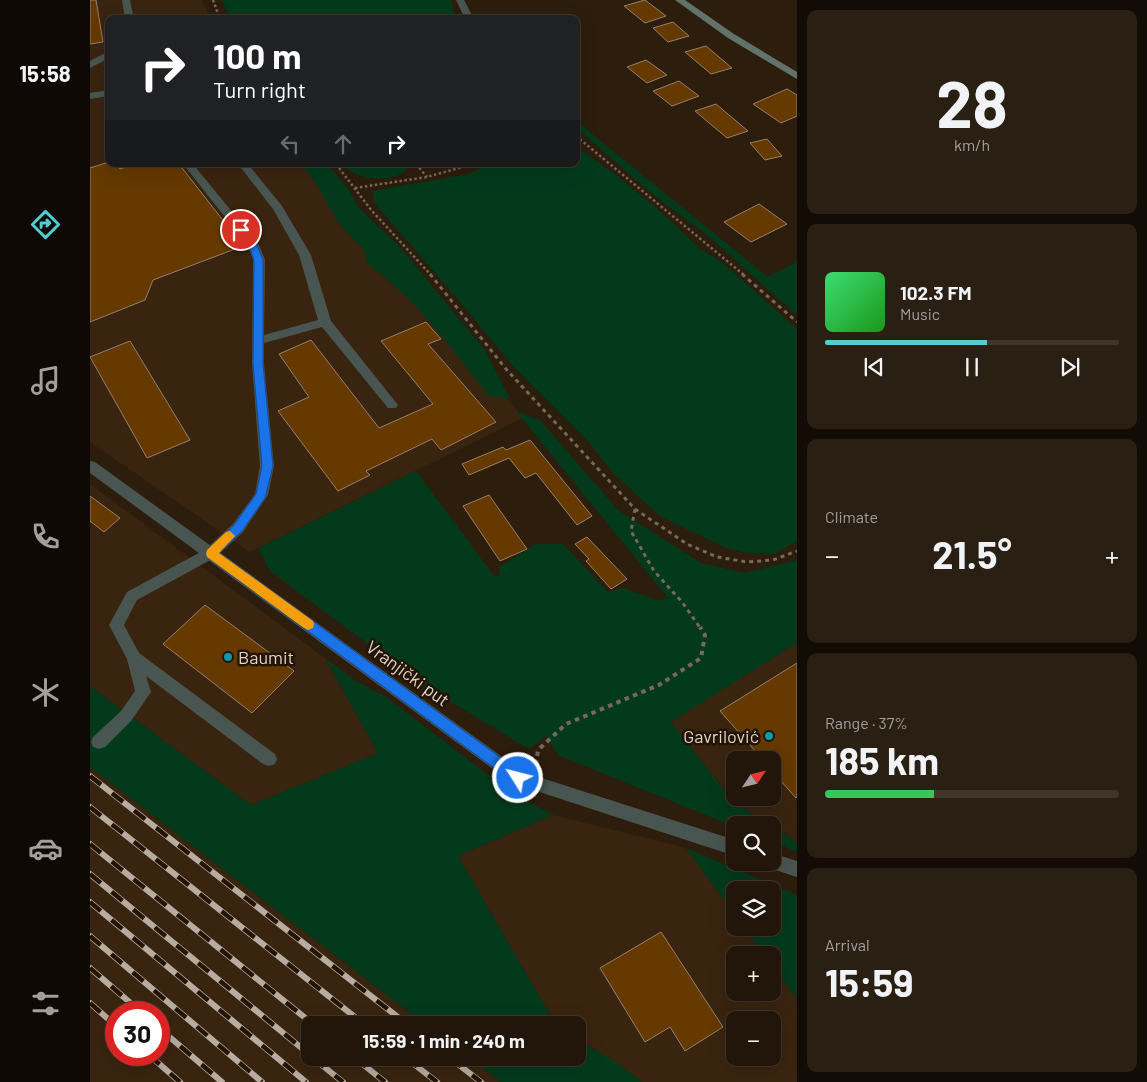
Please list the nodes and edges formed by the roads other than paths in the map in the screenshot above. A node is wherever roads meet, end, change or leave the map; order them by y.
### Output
1 (126, 0) edge
2 (460, 0) edge
3 (679, 0) edge
4 (129, 15) edge
5 (468, 15) edge
6 (105, 56) edge
7 (90, 65) edge
8 (797, 76) edge
9 (105, 94) edge
10 (90, 96) edge
11 (190, 167) edge
12 (245, 167) edge
13 (325, 322) junction
14 (258, 341) junction
15 (392, 405) dead end
16 (90, 466) edge
17 (212, 554) junction
18 (134, 658) junction
19 (99, 742) dead end
20 (268, 759) dead end
21 (726, 845) edge
22 (781, 864) edge
23 (797, 869) edge

1 - 4 street
2 - 5 street
3 - 8 main road
6 - 7 street
9 - 10 street
11 - 14 street
12 - 13 street
13 - 14 street
13 - 15 street
14 - 17 street
16 - 17 street, Vranjički put
17 - 18 street
17 - 21 street, Vranjički put
18 - 19 street
18 - 20 street
22 - 23 street

